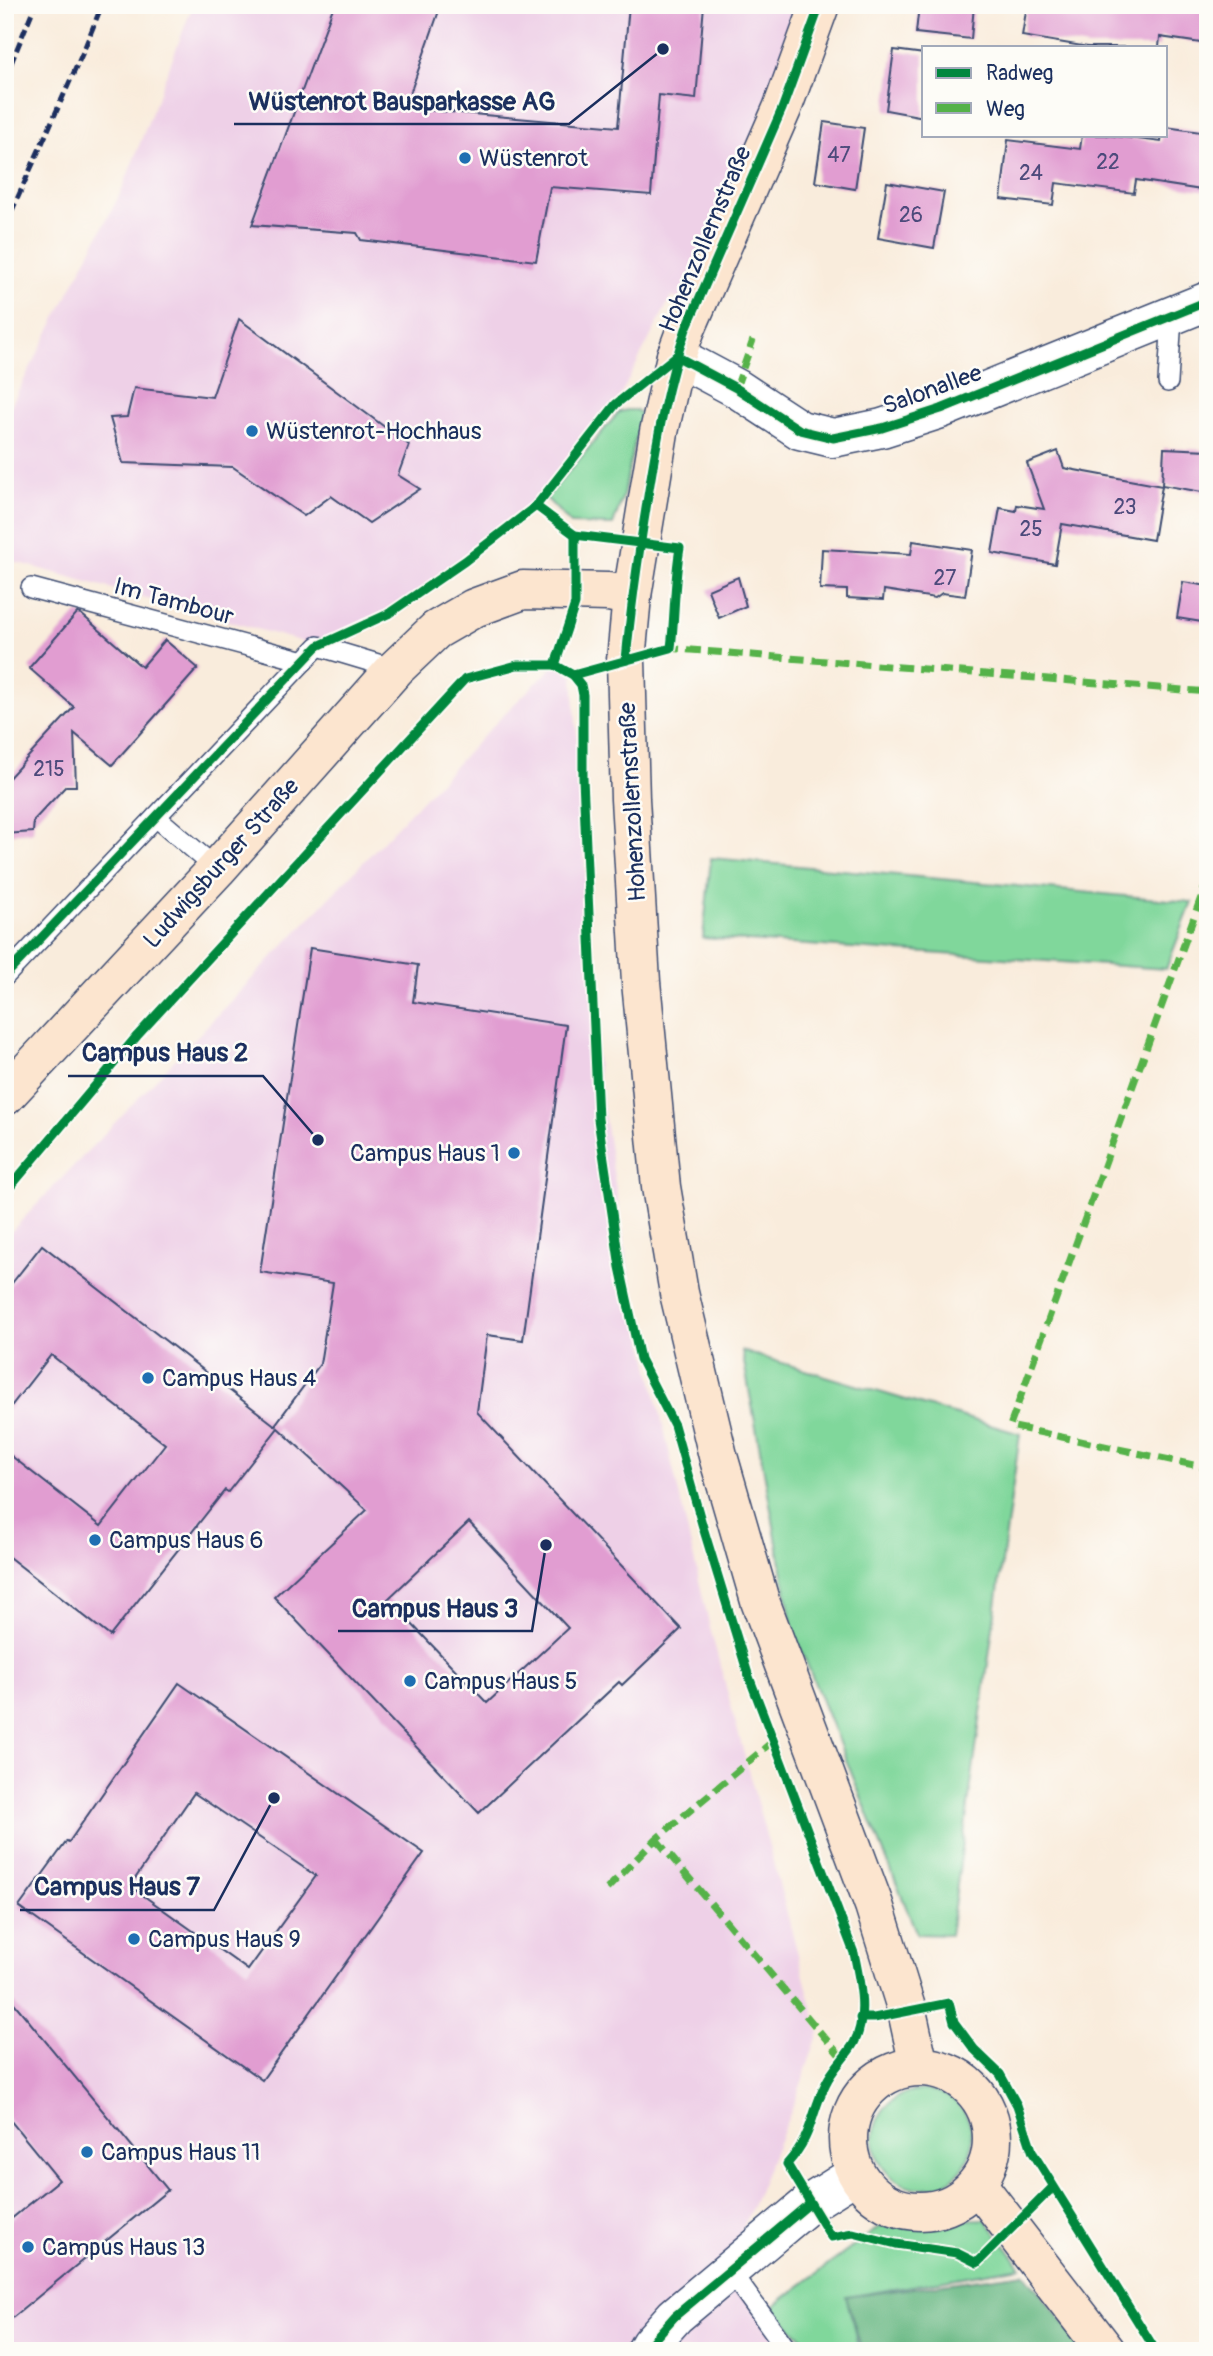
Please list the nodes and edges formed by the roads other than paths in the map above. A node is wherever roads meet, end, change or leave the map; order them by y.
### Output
1 (820, 5) edge
2 (1208, 301) edge
3 (1172, 316) junction
4 (681, 343) junction
5 (1168, 382) dead end
6 (32, 588) dead end
7 (632, 596) junction
8 (304, 661) junction
9 (395, 669) junction
10 (156, 817) junction
11 (217, 869) junction
12 (5, 976) edge
13 (5, 1096) edge
14 (919, 2066) junction
15 (856, 2174) junction
16 (977, 2185) junction
17 (730, 2271) junction
18 (646, 2351) edge
19 (788, 2351) edge
20 (1106, 2351) edge

1 - 4 main road, Hohenzollernstraße
2 - 3 street, Salonallee
3 - 4 street, Salonallee
3 - 5 lane
4 - 7 main road, Hohenzollernstraße
6 - 8 lane, Im Tambour
7 - 9 main road, Ludwigsburger Straße
7 - 14 main road, Hohenzollernstraße
8 - 9 lane
8 - 10 lane
9 - 11 main road, Ludwigsburger Straße
10 - 11 lane
10 - 12 lane
11 - 13 main road, Ludwigsburger Straße
14 - 15 main road
14 - 16 main road
15 - 16 main road
15 - 17 street
16 - 20 main road
17 - 18 street
17 - 19 lane

